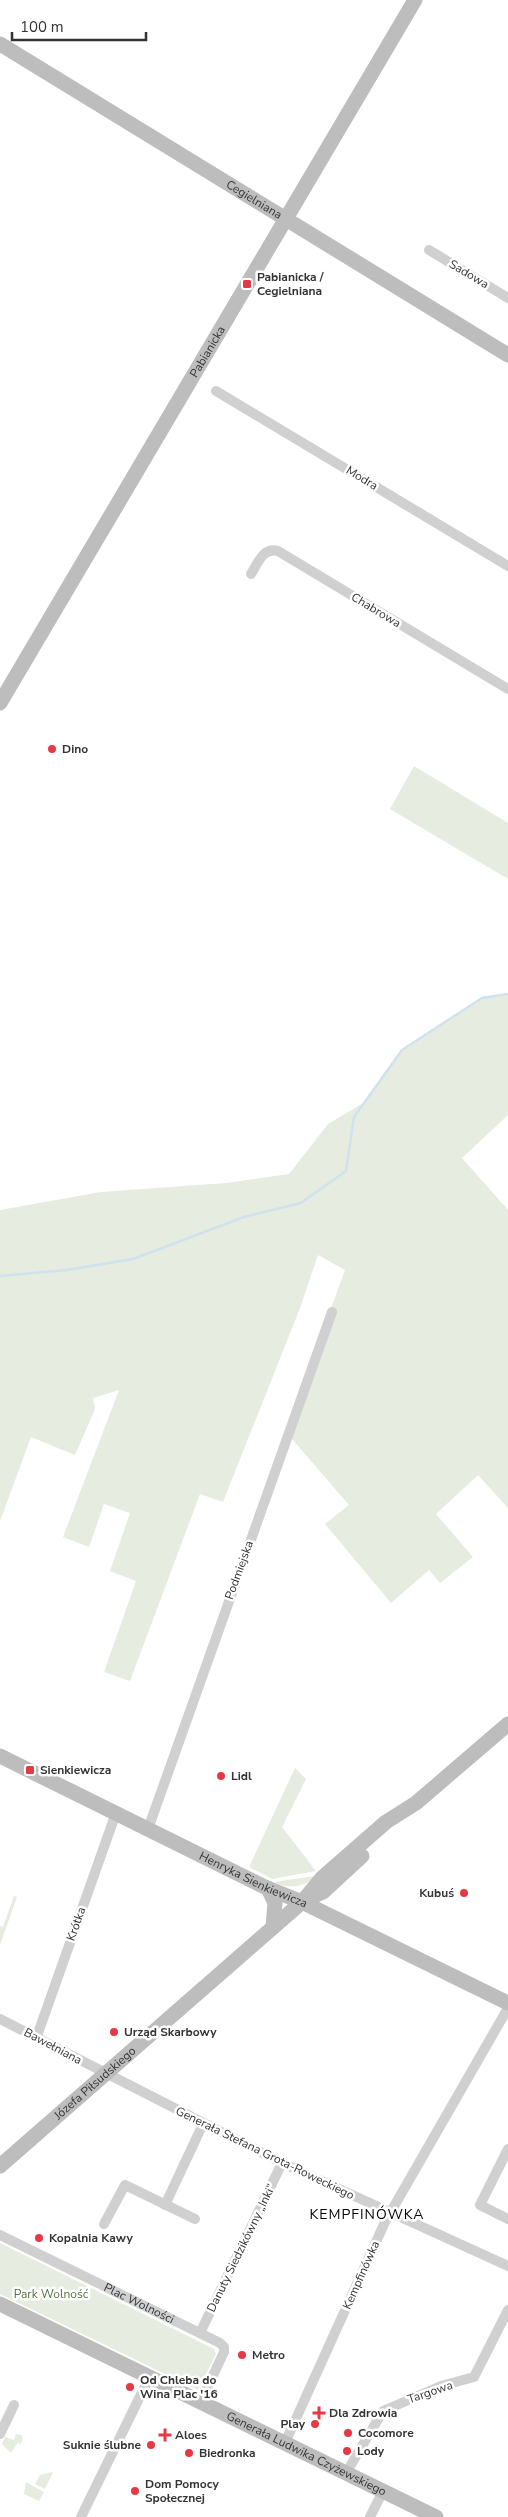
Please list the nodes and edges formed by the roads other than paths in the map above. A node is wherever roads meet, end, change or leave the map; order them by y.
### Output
1 (414, 0) edge
2 (0, 44) edge
3 (285, 220) junction
4 (429, 250) dead end
5 (508, 298) edge
6 (508, 355) edge
7 (216, 391) dead end
8 (508, 566) edge
9 (251, 574) dead end
10 (508, 690) edge
11 (0, 703) edge
12 (332, 1312) dead end
13 (508, 1724) edge
14 (0, 1756) edge
15 (116, 1813) junction
16 (148, 1829) junction
17 (322, 1885) junction
18 (268, 1888) junction
19 (302, 1902) junction
20 (325, 1913) junction
21 (273, 1927) junction
22 (508, 2003) edge
23 (508, 2008) edge
24 (0, 2019) edge
25 (37, 2036) junction
26 (106, 2074) junction
27 (203, 2124) junction
28 (508, 2149) edge
29 (282, 2163) junction
30 (0, 2166) edge
31 (165, 2205) junction
32 (390, 2213) junction
33 (195, 2219) dead end
34 (508, 2219) edge
35 (104, 2224) dead end
36 (0, 2235) edge
37 (508, 2266) edge
38 (0, 2304) edge
39 (508, 2310) edge
40 (200, 2333) junction
41 (150, 2376) junction
42 (201, 2401) junction
43 (14, 2405) dead end
44 (0, 2434) edge
45 (285, 2443) junction
46 (346, 2473) junction
47 (383, 2491) junction
48 (81, 2517) edge
49 (370, 2517) edge
50 (436, 2517) edge

1 - 3 street, Pabianicka
2 - 3 street, Cegielniana
3 - 6 street, Cegielniana
3 - 11 street, Pabianicka
4 - 5 street, Sadowa
7 - 8 street, Modra
9 - 10 street, Chabrowa
12 - 16 street, Podmiejska
13 - 17 street, Józefa Piłsudskiego
14 - 15 street, Henryka Sienkiewicza
15 - 16 street, Henryka Sienkiewicza
15 - 25 street, Krótka
16 - 18 street, Henryka Sienkiewicza
17 - 18 street
17 - 19 street, Józefa Piłsudskiego
17 - 20 street
18 - 19 street, Henryka Sienkiewicza
18 - 21 street
19 - 20 street, Henryka Sienkiewicza
19 - 21 street, Józefa Piłsudskiego
20 - 22 street, Henryka Sienkiewicza
21 - 26 street, Józefa Piłsudskiego
23 - 32 street, Kempfinówka
24 - 25 street, Bawełniana
25 - 26 street, Bawełniana
26 - 27 street, Generała Stefana Grota-Roweckiego
26 - 30 street, Józefa Piłsudskiego
27 - 29 street, Generała Stefana Grota-Roweckiego
27 - 31 street
28 - 34 street
29 - 32 street, Generała Stefana Grota-Roweckiego
29 - 40 street, Danuty Siedzikówny „Inki”
31 - 33 street
31 - 35 street
32 - 37 street, Generała Stefana Grota-Roweckiego
32 - 45 street, Kempfinówka
36 - 40 street, Plac Wolności
38 - 41 street
39 - 46 street, Targowa
40 - 42 street, Plac Wolności
41 - 42 street, Generała Ludwika Czyżewskiego
41 - 48 street
42 - 45 street, Generała Ludwika Czyżewskiego
43 - 44 street
45 - 46 street, Generała Ludwika Czyżewskiego
46 - 47 street, Generała Ludwika Czyżewskiego
47 - 49 street
47 - 50 street, Generała Ludwika Czyżewskiego

